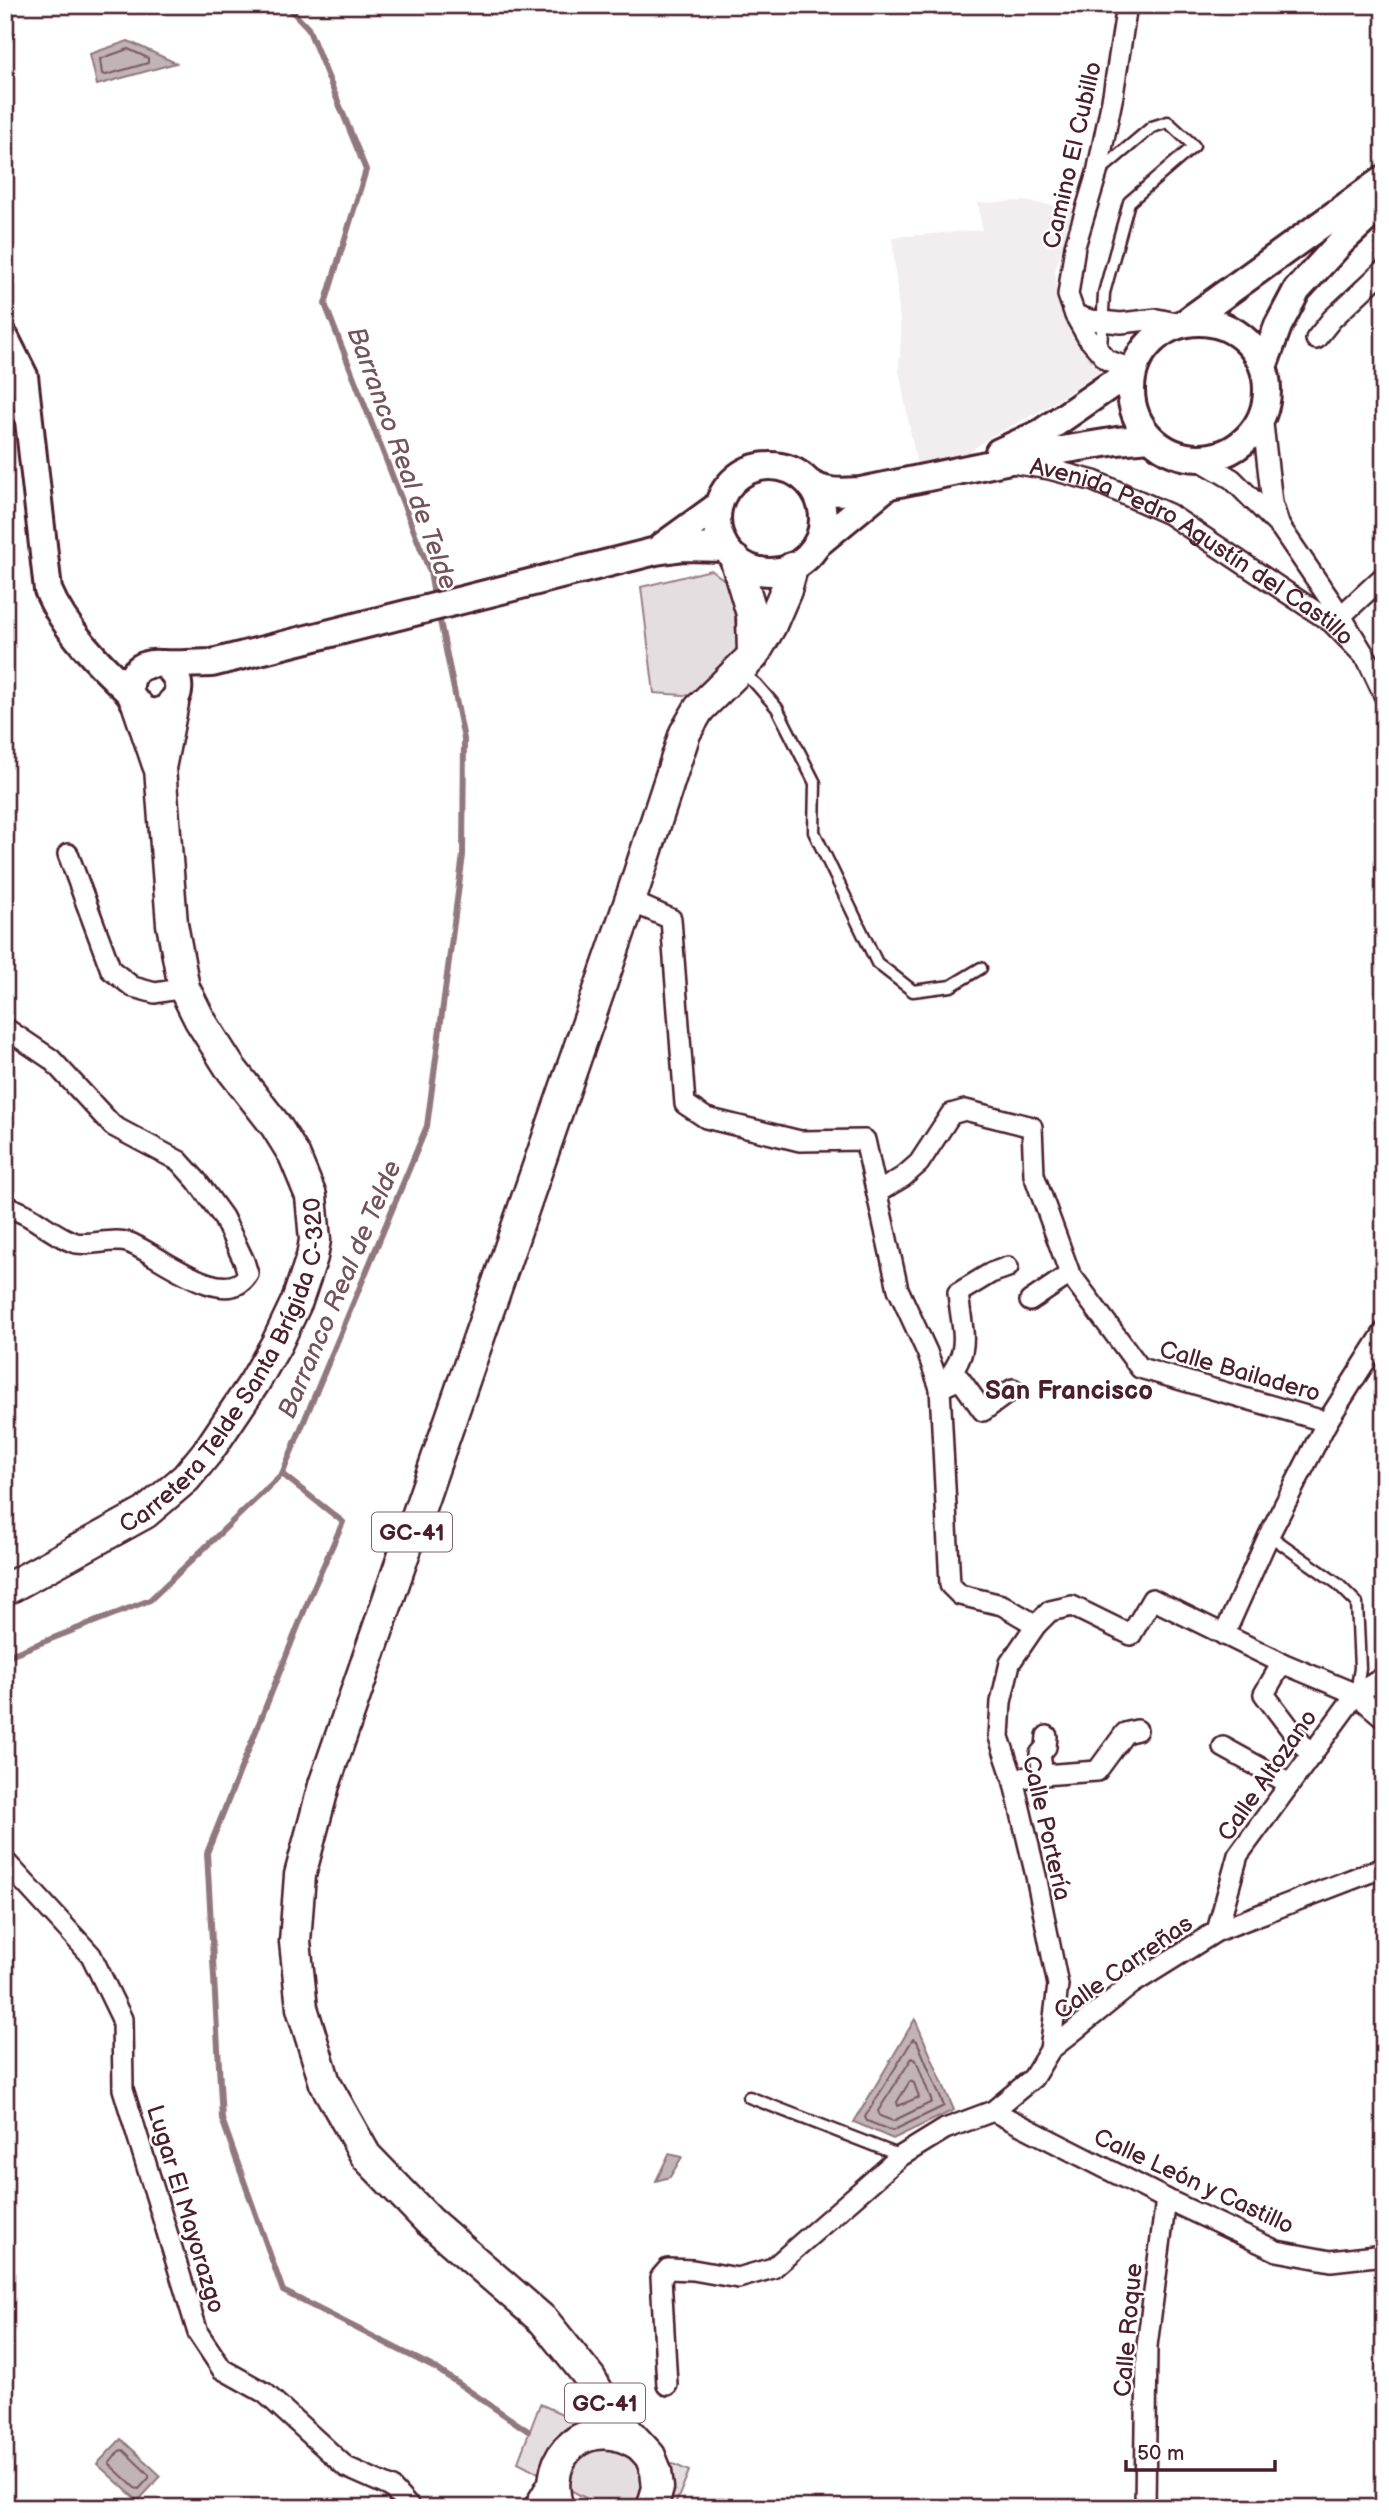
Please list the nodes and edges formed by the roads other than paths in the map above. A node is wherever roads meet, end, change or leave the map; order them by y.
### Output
1 (1127, 5) edge
2 (1097, 173) junction
3 (1384, 179) edge
4 (1384, 202) edge
5 (1384, 270) edge
6 (1075, 314) junction
7 (1101, 321) junction
8 (1183, 324) junction
9 (5, 338) edge
10 (1316, 340) dead end
11 (1101, 353) junction
12 (1263, 367) junction
13 (1133, 372) junction
14 (1262, 415) junction
15 (1150, 438) junction
16 (1196, 458) junction
17 (1004, 462) junction
18 (969, 468) junction
19 (809, 483) junction
20 (886, 487) junction
21 (718, 506) junction
22 (1281, 528) junction
23 (816, 545) junction
24 (656, 551) junction
25 (730, 554) junction
26 (792, 568) junction
27 (1384, 576) edge
28 (1341, 616) junction
29 (79, 636) junction
30 (1367, 659) junction
31 (212, 663) junction
32 (746, 663) junction
33 (155, 664) junction
34 (1384, 695) edge
35 (134, 700) junction
36 (175, 700) junction
37 (160, 768) junction
38 (68, 854) dead end
39 (630, 901) junction
40 (981, 968) dead end
41 (184, 988) junction
42 (5, 1028) edge
43 (878, 1192) junction
44 (5, 1206) edge
45 (1008, 1267) dead end
46 (1070, 1274) junction
47 (1030, 1301) dead end
48 (1384, 1332) edge
49 (940, 1388) junction
50 (1013, 1389) dead end
51 (1327, 1422) junction
52 (1269, 1535) junction
53 (5, 1590) edge
54 (1036, 1625) junction
55 (1224, 1635) junction
56 (1282, 1663) junction
57 (1384, 1678) edge
58 (1356, 1694) junction
59 (1384, 1718) edge
60 (1137, 1730) dead end
61 (1047, 1736) dead end
62 (1223, 1747) dead end
63 (1311, 1756) junction
64 (1043, 1775) junction
65 (1013, 1779) junction
66 (1290, 1784) junction
67 (5, 1861) edge
68 (1384, 1867) edge
69 (1217, 1931) junction
70 (1050, 2050) junction
71 (749, 2097) dead end
72 (993, 2111) junction
73 (901, 2156) junction
74 (1166, 2199) junction
75 (1384, 2255) edge
76 (575, 2359) junction
77 (667, 2385) dead end
78 (578, 2440) junction
79 (639, 2444) junction
80 (554, 2472) junction
81 (410, 2508) edge
82 (533, 2508) edge
83 (558, 2508) edge
84 (652, 2508) edge
85 (1145, 2508) edge

1 - 2 street, Camino El Cubillo
2 - 6 street, Camino El Cubillo
2 - 7 lane
3 - 8 main road
4 - 12 main road
5 - 10 street
6 - 7 street
6 - 11 street, Camino El Cubillo
7 - 8 street
7 - 11 lane
8 - 12 main road
8 - 13 main road
9 - 29 main road
11 - 13 street, Camino El Cubillo
12 - 14 main road
13 - 15 main road
13 - 18 main road
14 - 16 main road
14 - 22 street, Avenida Pedro Agustín del Castillo
15 - 16 main road
15 - 17 main road
16 - 22 street, Avenida Pedro Agustín del Castillo
17 - 18 main road
17 - 30 street, Avenida Pedro Agustín del Castillo
18 - 20 main road
19 - 20 main road
19 - 21 main road
19 - 23 main road
20 - 23 main road
21 - 24 main road
21 - 25 main road
22 - 28 street, Avenida Pedro Agustín del Castillo
23 - 26 main road
24 - 25 main road
24 - 31 main road
25 - 26 main road
25 - 32 main road
26 - 32 main road, GC-41
27 - 28 street
28 - 30 street, Avenida Pedro Agustín del Castillo
29 - 33 main road
29 - 35 main road
30 - 34 street, Avenida Pedro Agustín del Castillo
31 - 33 main road
31 - 36 main road
32 - 39 main road, GC-41
32 - 40 lane
33 - 35 main road
33 - 36 main road
35 - 36 main road
35 - 37 main road, Carretera Telde Santa Brígida C-320
36 - 37 main road, Carretera Telde Santa Brígida C-320
37 - 41 main road, Carretera Telde Santa Brígida C-320
38 - 41 street
39 - 43 street
39 - 76 main road, GC-41
41 - 53 main road, Carretera Telde Santa Brígida C-320
42 - 44 street
43 - 46 street, Calle Bailadero
43 - 49 street
45 - 49 street
46 - 47 street
46 - 51 street, Calle Bailadero
48 - 51 street
49 - 50 street
49 - 54 street
51 - 52 street
52 - 55 street
52 - 58 lane
54 - 55 street
54 - 65 street, Calle Portería
55 - 56 street
56 - 58 street
56 - 63 street
57 - 58 street
58 - 59 street
58 - 63 street, Calle Altozano
60 - 64 street
61 - 64 street
62 - 66 street
63 - 66 street, Calle Altozano
64 - 65 street
65 - 70 street, Calle Portería
66 - 69 street, Calle Altozano
67 - 81 street, Lugar El Mayorazgo
68 - 69 street, Calle Carreñas
69 - 70 street, Calle Carreñas
70 - 72 street, Calle Carreñas
71 - 73 lane
72 - 73 street, Calle Carreñas
72 - 74 street, Calle León y Castillo
73 - 77 street, Calle Carreñas
74 - 75 street, Calle León y Castillo
74 - 85 street, Calle Roque
76 - 78 main road, GC-41
76 - 79 main road, GC-41
78 - 79 main road
78 - 80 main road
79 - 84 main road
80 - 82 street
80 - 83 main road

